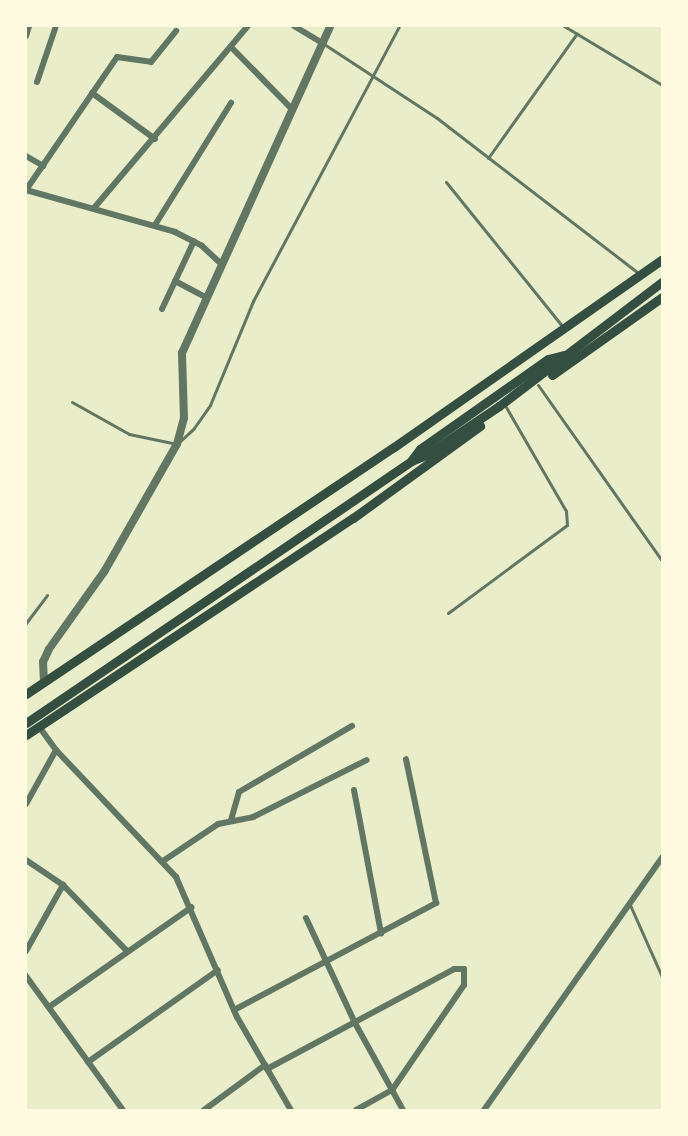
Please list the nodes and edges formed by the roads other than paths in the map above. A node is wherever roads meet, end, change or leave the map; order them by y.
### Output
1 (29, 26) edge
2 (56, 26) edge
3 (248, 26) edge
4 (294, 26) edge
5 (330, 26) edge
6 (399, 26) edge
7 (566, 26) edge
8 (176, 31) dead end
9 (577, 33) junction
10 (26, 36) edge
11 (322, 43) junction
12 (231, 47) junction
13 (372, 75) junction
14 (37, 82) dead end
15 (663, 85) edge
16 (92, 93) junction
17 (231, 103) dead end
18 (292, 109) junction
19 (155, 139) junction
20 (26, 156) edge
21 (488, 158) junction
22 (43, 166) junction
23 (446, 182) dead end
24 (26, 190) edge
25 (94, 208) junction
26 (155, 225) junction
27 (194, 241) junction
28 (663, 259) edge
29 (220, 263) junction
30 (640, 274) junction
31 (175, 281) junction
32 (663, 282) edge
33 (205, 297) junction
34 (663, 297) edge
35 (162, 309) dead end
36 (562, 326) junction
37 (538, 385) junction
38 (72, 402) dead end
39 (506, 408) junction
40 (177, 444) junction
41 (663, 561) edge
42 (47, 595) dead end
43 (448, 613) dead end
44 (26, 623) edge
45 (44, 681) junction
46 (26, 694) edge
47 (26, 723) edge
48 (352, 726) dead end
49 (39, 727) junction
50 (26, 735) edge
51 (56, 750) junction
52 (406, 759) dead end
53 (366, 760) dead end
54 (354, 790) dead end
55 (26, 804) edge
56 (231, 820) junction
57 (663, 858) edge
58 (26, 860) edge
59 (163, 861) junction
60 (63, 885) junction
61 (630, 905) junction
62 (192, 908) junction
63 (306, 918) dead end
64 (381, 933) junction
65 (126, 950) junction
66 (26, 951) edge
67 (325, 962) junction
68 (218, 970) junction
69 (26, 976) edge
70 (663, 977) edge
71 (49, 1007) junction
72 (234, 1010) junction
73 (355, 1023) junction
74 (88, 1062) junction
75 (266, 1067) junction
76 (392, 1090) junction
77 (123, 1110) edge
78 (204, 1110) edge
79 (291, 1110) edge
80 (356, 1110) edge
81 (403, 1110) edge
82 (483, 1110) edge

1 - 10 street
2 - 14 street
3 - 12 street
4 - 11 street
5 - 11 street
6 - 13 lane
7 - 9 lane
8 - 16 street
9 - 15 lane
9 - 21 lane
11 - 13 lane
11 - 18 street
12 - 18 street
12 - 19 street
13 - 21 lane
13 - 40 lane
16 - 19 street
16 - 22 street
17 - 26 street
18 - 29 street
19 - 25 street
20 - 22 street
21 - 30 lane
22 - 24 street
23 - 36 lane
24 - 25 street
25 - 26 street
26 - 27 street
27 - 29 street
27 - 31 street
28 - 30 main road
29 - 33 street
30 - 36 main road
31 - 33 street
31 - 35 street
32 - 47 main road
33 - 40 street
34 - 37 main road
36 - 45 main road
37 - 39 main road
37 - 41 lane
38 - 40 lane
39 - 43 lane
39 - 49 main road
40 - 45 street
42 - 44 lane
45 - 46 main road
48 - 56 street
49 - 50 main road
49 - 51 street
51 - 55 street
51 - 59 street
52 - 64 street
53 - 56 street
54 - 64 street
56 - 59 street
57 - 61 street
58 - 60 street
59 - 62 street
60 - 65 street
60 - 66 street
61 - 70 lane
61 - 82 street
62 - 65 street
62 - 68 street
63 - 67 street
64 - 67 street
65 - 71 street
67 - 72 street
67 - 73 street
68 - 72 street
68 - 74 street
69 - 71 street
71 - 74 street
72 - 75 street
73 - 75 street
73 - 76 street
73 - 76 street
74 - 77 street
75 - 78 street
75 - 79 street
76 - 80 street
76 - 81 street

